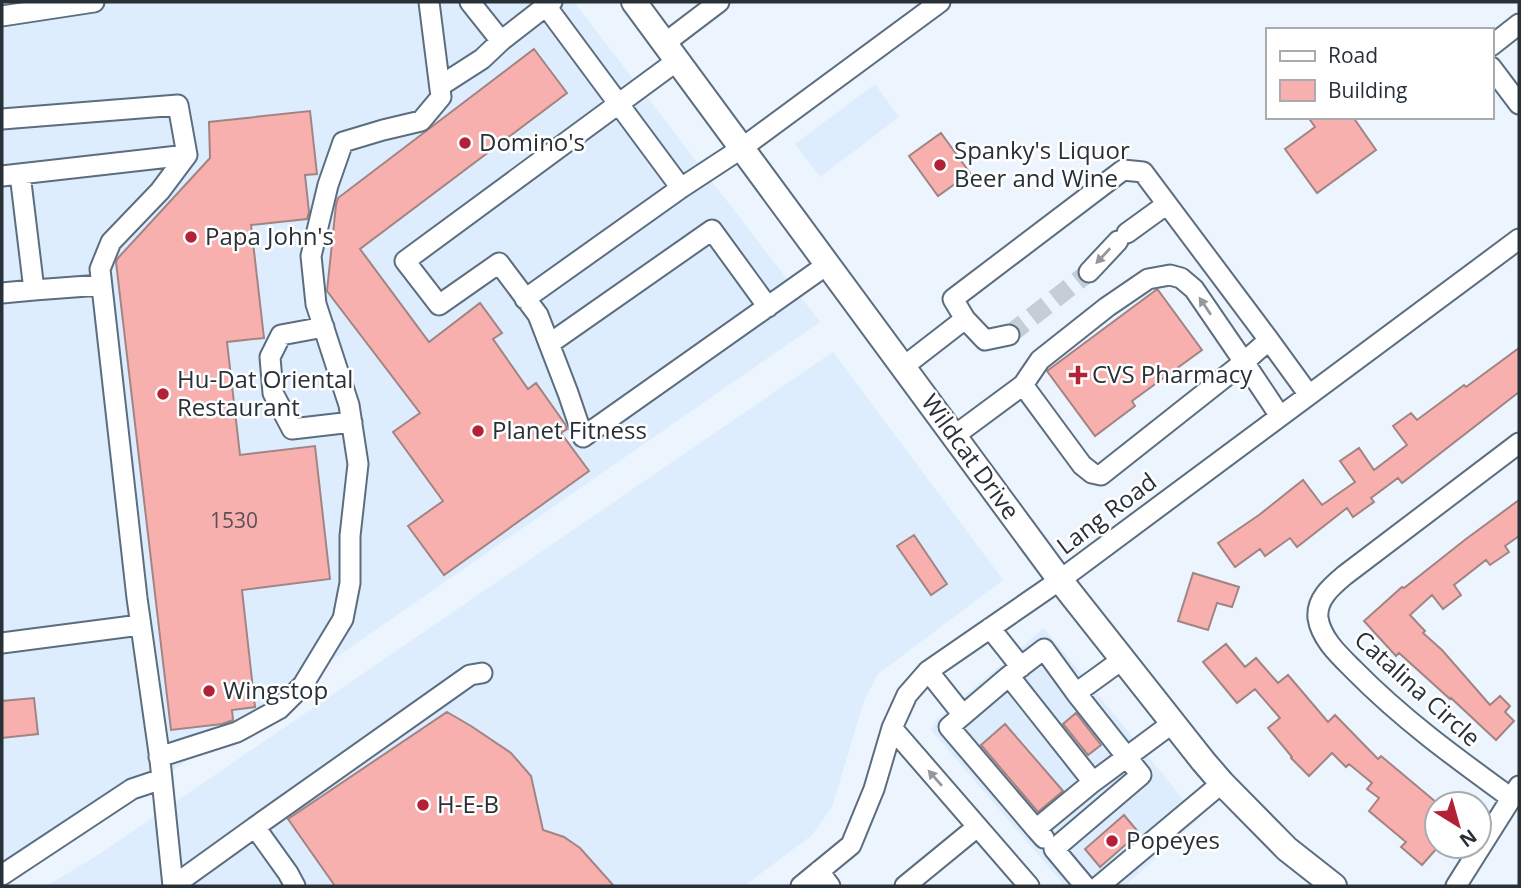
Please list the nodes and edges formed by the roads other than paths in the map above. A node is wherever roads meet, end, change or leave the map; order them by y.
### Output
1 (88, 2) edge
2 (94, 2) edge
3 (429, 2) edge
4 (470, 2) edge
5 (634, 2) edge
6 (719, 2) edge
7 (940, 2) edge
8 (549, 4) edge
9 (2, 16) edge
10 (1519, 16) edge
11 (1519, 24) edge
12 (1493, 36) edge
13 (500, 41) junction
14 (1493, 44) edge
15 (671, 52) junction
16 (1493, 70) edge
17 (440, 86) junction
18 (620, 103) junction
19 (1519, 104) edge
20 (2, 119) edge
21 (742, 148) junction
22 (187, 155) junction
23 (11, 175) edge
24 (681, 188) junction
25 (1167, 205) junction
26 (1519, 239) edge
27 (828, 264) junction
28 (1089, 272) tunnel mouth
29 (102, 285) junction
30 (34, 290) junction
31 (2, 293) edge
32 (526, 299) junction
33 (768, 307) junction
34 (965, 319) junction
35 (324, 327) junction
36 (1009, 335) tunnel mouth
37 (1269, 340) junction
38 (549, 344) junction
39 (1244, 362) junction
40 (903, 366) junction
41 (1023, 386) junction
42 (1309, 395) junction
43 (1280, 416) junction
44 (352, 422) junction
45 (954, 436) junction
46 (1519, 443) edge
47 (1060, 580) junction
48 (140, 625) junction
49 (990, 628) junction
50 (2, 643) edge
51 (1123, 659) junction
52 (928, 671) junction
53 (1015, 671) junction
54 (482, 673) dead end
55 (1076, 693) junction
56 (963, 715) junction
57 (1174, 722) junction
58 (892, 728) junction
59 (159, 757) junction
60 (1126, 757) junction
61 (162, 779) junction
62 (1093, 782) junction
63 (1223, 783) junction
64 (1515, 792) edge
65 (1185, 815) junction
66 (256, 827) junction
67 (977, 827) junction
68 (1036, 829) junction
69 (1054, 849) junction
70 (1071, 871) junction
71 (2, 876) edge
72 (825, 879) edge
73 (173, 886) edge
74 (295, 886) edge
75 (801, 886) edge
76 (905, 886) edge
77 (1029, 886) edge
78 (1084, 886) edge
79 (1100, 886) edge
80 (1335, 886) edge
81 (1456, 886) edge

1 - 2 street
1 - 9 street
3 - 17 street
4 - 13 street
5 - 15 main road, Wildcat Drive
6 - 15 street
7 - 21 street
8 - 13 street
8 - 18 street
10 - 12 street
11 - 14 street
13 - 17 street
15 - 18 street
15 - 21 main road, Wildcat Drive
16 - 19 street
17 - 35 street
18 - 24 street
18 - 32 street
20 - 22 street
21 - 24 street
21 - 27 main road, Wildcat Drive
22 - 23 street
22 - 29 street
23 - 30 street
24 - 32 street
25 -> 28 street
25 - 34 street
25 - 37 street
26 - 42 street, Lang Road
27 - 33 street
27 - 40 main road, Wildcat Drive
29 - 30 street
29 - 48 street
30 - 31 street
32 - 38 street
33 - 38 street
33 - 38 street
34 - 36 street
34 - 40 street
35 - 44 street
35 - 44 street
37 - 39 street
37 - 42 street
39 - 41 street
39 -> 41 street
39 - 43 street
40 - 45 main road, Wildcat Drive
41 - 45 street
42 - 43 street, Lang Road
43 - 47 street, Lang Road
44 - 59 street
45 - 47 main road, Wildcat Drive
46 - 64 street, Catalina Circle
47 - 49 street, Lang Road
47 - 51 main road, Wildcat Drive
48 - 50 street
48 - 59 street
49 - 52 street, Lang Road
49 - 53 street
51 - 55 street
51 - 57 main road, Wildcat Drive
52 - 56 street
52 - 58 street, Lang Road
53 - 55 street
53 - 56 street
53 - 62 street
54 - 66 street
55 - 60 street
56 - 68 street
57 - 60 street
57 - 63 main road, Wildcat Drive
67 -> 58 street
58 - 72 street, Lang Road
59 - 61 street
60 - 62 street
60 - 69 street
61 - 71 street
61 - 73 street
62 - 68 street
63 - 65 street
63 - 80 main road, Wildcat Drive
64 - 81 street
65 - 70 street
65 - 79 street
66 - 73 street
66 - 74 street
67 - 76 street
67 - 77 street
68 - 69 street
69 - 70 street
70 - 78 street
72 - 75 street, Lang Road

